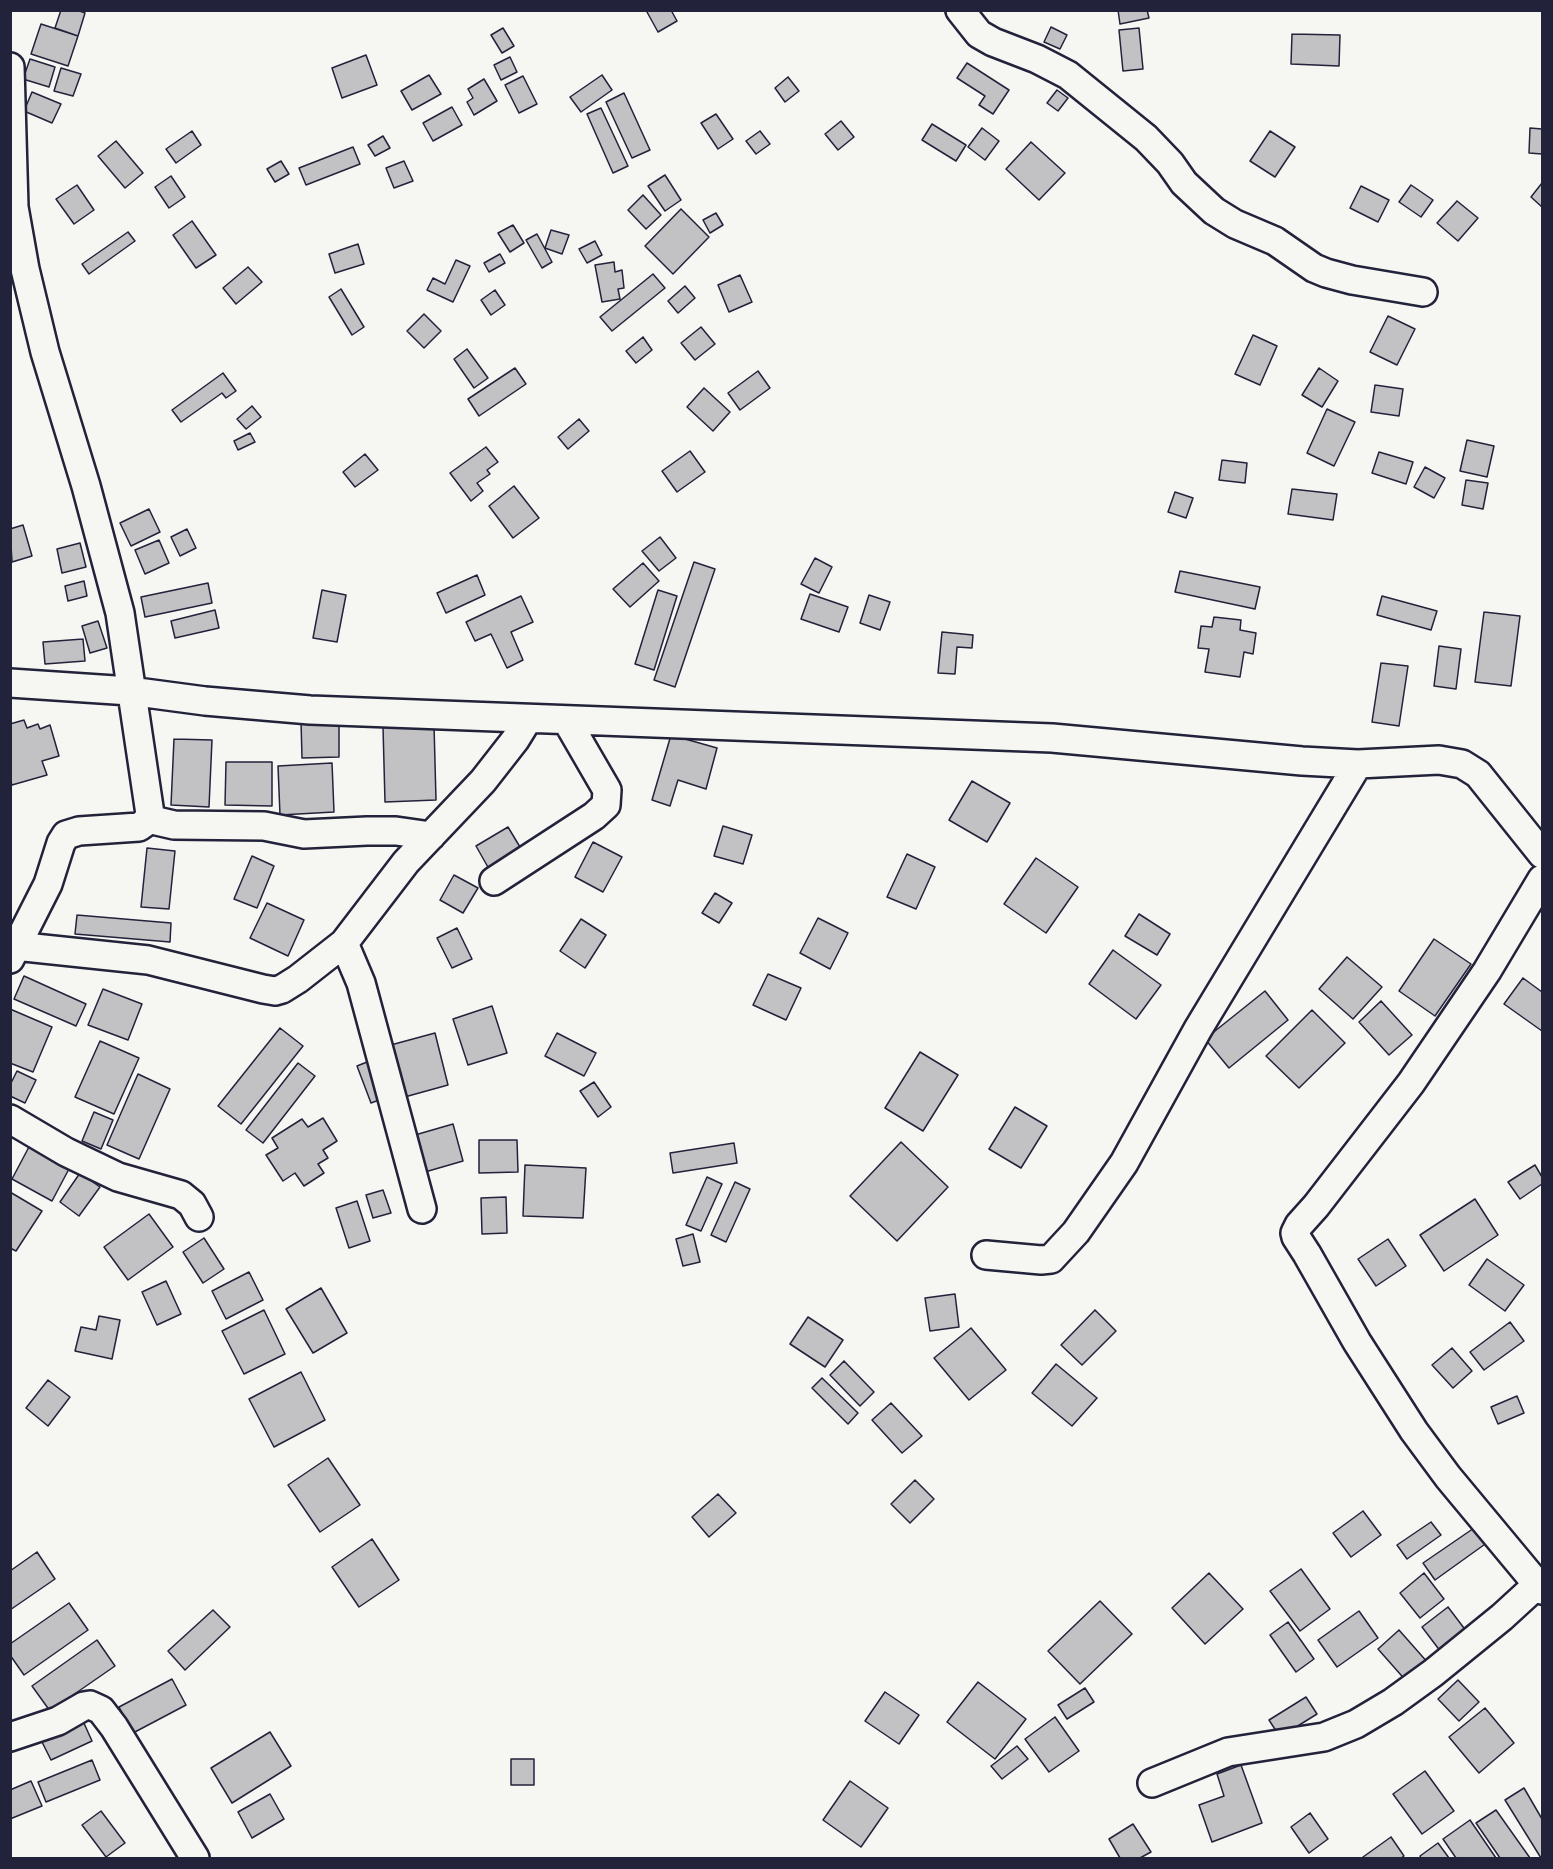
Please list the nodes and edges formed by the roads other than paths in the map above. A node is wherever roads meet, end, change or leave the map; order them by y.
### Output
1 (960, 10) edge
2 (10, 67) edge
3 (11, 113) edge
4 (1423, 292) dead end
5 (10, 683) edge
6 (130, 691) junction
7 (528, 719) junction
8 (567, 721) junction
9 (1358, 764) junction
10 (148, 819) junction
11 (431, 836) junction
12 (1542, 854) edge
13 (1542, 879) edge
14 (494, 880) dead end
15 (344, 943) junction
16 (13, 952) edge
17 (10, 1119) edge
18 (422, 1209) dead end
19 (199, 1217) dead end
20 (986, 1255) dead end
21 (1540, 1587) edge
22 (10, 1737) edge
23 (1152, 1783) dead end
24 (195, 1858) edge

1 - 4 street
2 - 3 street
3 - 6 street
5 - 6 street
6 - 7 street
6 - 10 street
7 - 8 street
7 - 11 street
8 - 9 street
8 - 14 street
9 - 12 street
9 - 20 street
10 - 11 street
10 - 16 street
11 - 15 street
13 - 21 street
15 - 16 street
15 - 18 street
17 - 19 street
21 - 23 street
22 - 24 street

